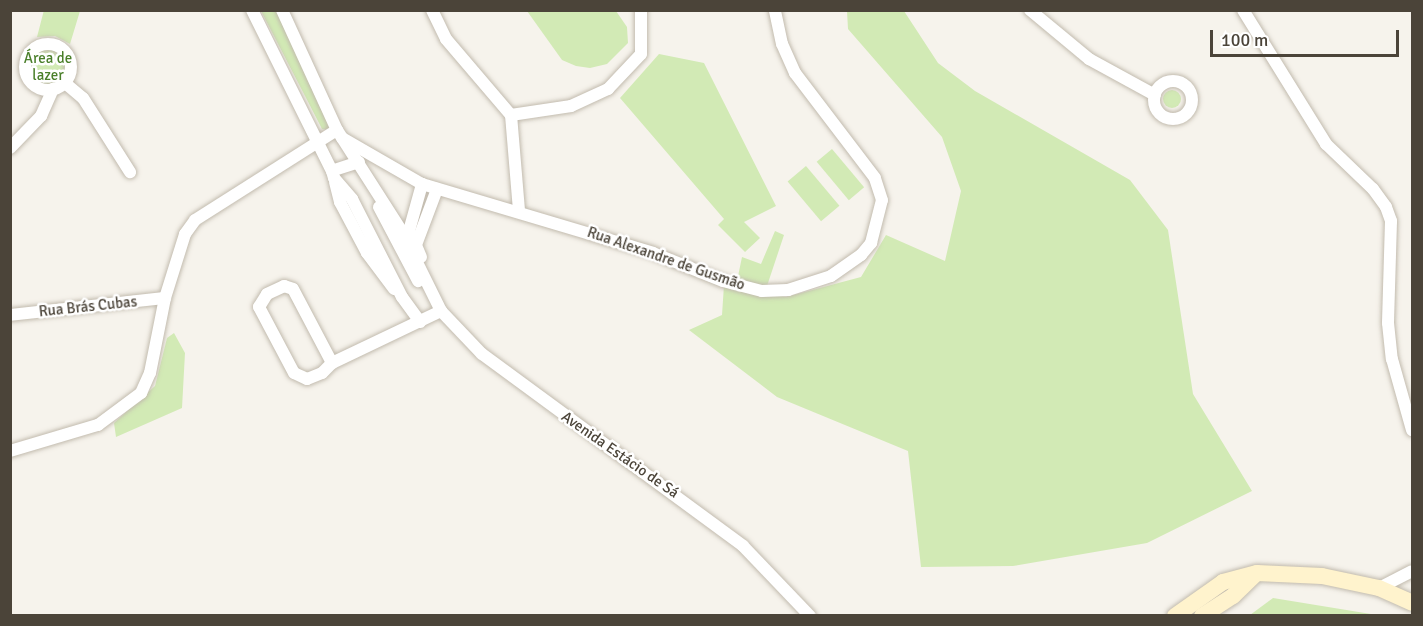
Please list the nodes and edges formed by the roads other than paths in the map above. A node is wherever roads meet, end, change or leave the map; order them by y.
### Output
1 (252, 10) edge
2 (282, 10) edge
3 (432, 10) edge
4 (641, 10) edge
5 (775, 10) edge
6 (1030, 10) edge
7 (1243, 10) edge
8 (59, 86) junction
9 (1155, 94) dead end
10 (511, 115) junction
11 (339, 134) junction
12 (317, 140) junction
13 (10, 148) edge
14 (361, 165) junction
15 (130, 172) dead end
16 (333, 174) junction
17 (422, 184) junction
18 (437, 189) junction
19 (519, 210) junction
20 (409, 231) junction
21 (416, 245) junction
22 (165, 298) junction
23 (405, 301) junction
24 (436, 303) junction
25 (10, 315) edge
26 (420, 322) junction
27 (332, 363) junction
28 (1413, 430) edge
29 (10, 451) edge
30 (1413, 571) edge
31 (1257, 573) junction
32 (1379, 588) junction
33 (1412, 603) edge
34 (810, 615) edge
35 (1175, 615) edge
36 (1202, 615) edge

1 - 12 street
2 - 11 street, Avenida Estácio de Sá
3 - 10 street
4 - 10 street
5 - 19 street, Rua Alexandre de Gusmão
6 - 9 street
7 - 28 street
8 - 8 street
8 - 13 street
8 - 15 street
10 - 19 street
11 - 12 street
11 - 14 street, Avenida Estácio de Sá
11 - 17 street, Rua Alexandre de Gusmão
12 - 16 street
12 - 22 street
14 - 16 street
14 - 20 street, Avenida Estácio de Sá
14 - 24 street, Avenida Estácio de Sá
16 - 23 street
16 - 23 street
17 - 18 street, Rua Alexandre de Gusmão
17 - 20 street
18 - 19 street, Rua Alexandre de Gusmão
18 - 21 street
20 - 21 street, Avenida Estácio de Sá
21 - 24 street, Avenida Estácio de Sá
22 - 25 street, Rua Brás Cubas
22 - 29 street
23 - 26 street
24 - 26 street
24 - 34 street, Avenida Estácio de Sá
26 - 27 street
27 - 27 street
30 - 32 street
31 - 32 street
31 - 35 street
31 - 36 street
32 - 33 street

